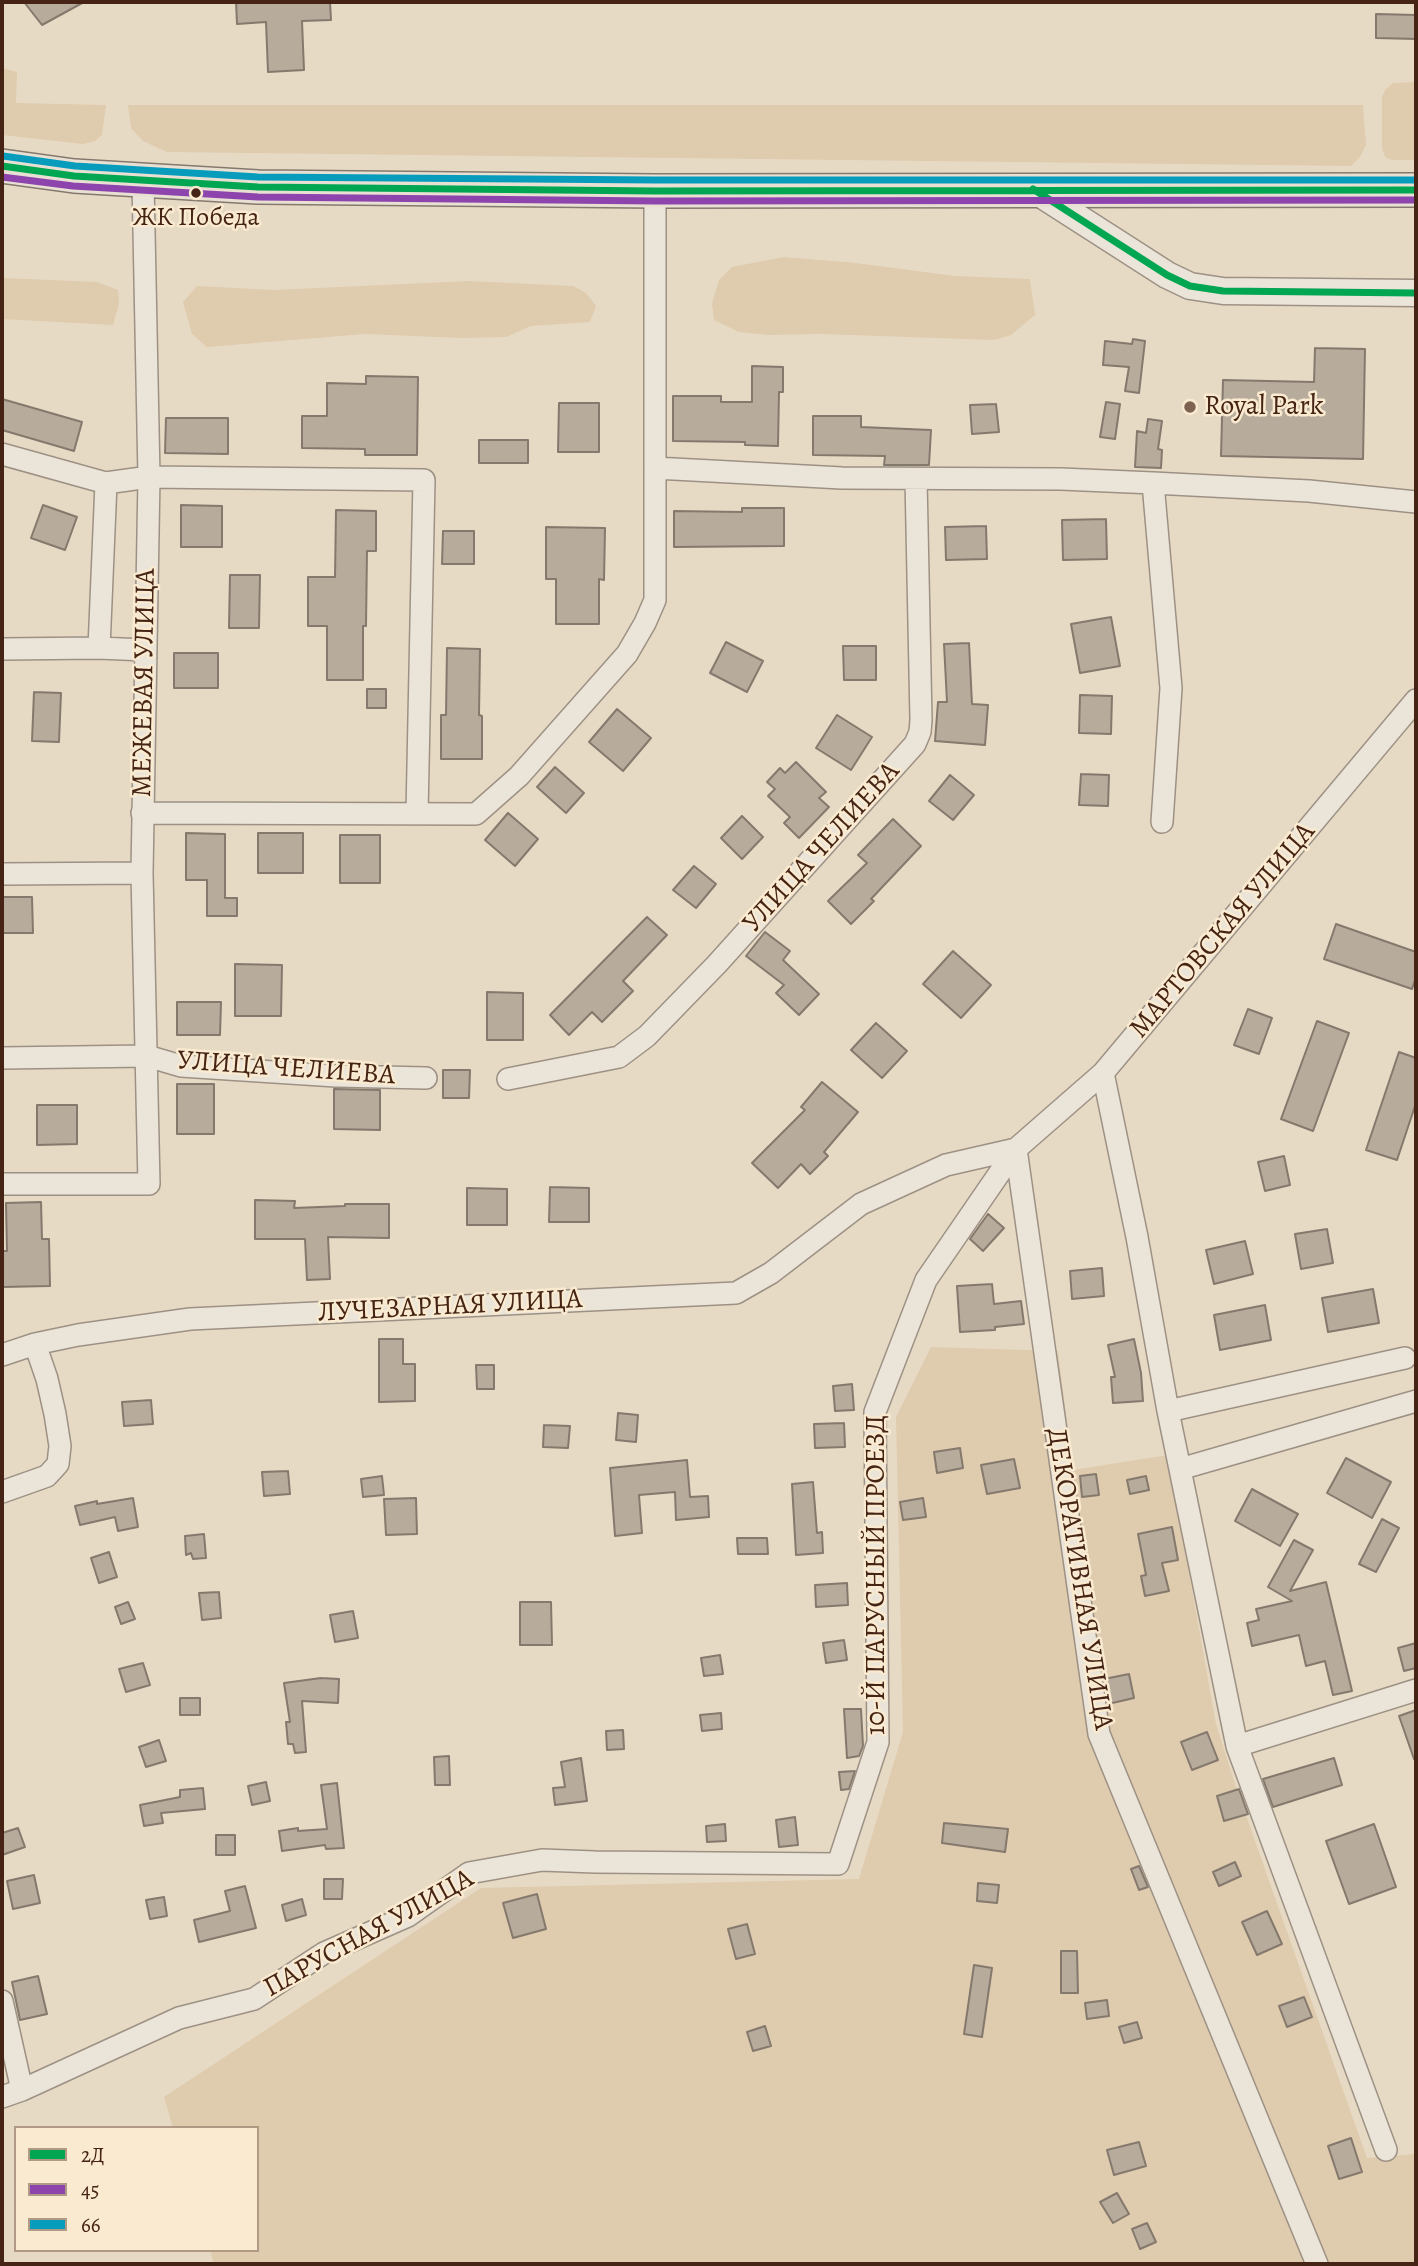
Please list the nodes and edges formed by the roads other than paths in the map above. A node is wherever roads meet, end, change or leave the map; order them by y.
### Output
1 (2, 166) edge
2 (143, 182) junction
3 (1033, 189) junction
4 (1416, 190) edge
5 (655, 191) junction
6 (1416, 293) edge
7 (2, 454) edge
8 (656, 468) junction
9 (149, 477) junction
10 (916, 479) junction
11 (106, 483) junction
12 (1153, 483) junction
13 (1416, 502) edge
14 (99, 648) junction
15 (2, 649) edge
16 (145, 650) junction
17 (1416, 701) edge
18 (142, 813) junction
19 (417, 813) junction
20 (1162, 822) dead end
21 (142, 873) junction
22 (2, 874) edge
23 (147, 1056) junction
24 (2, 1058) edge
25 (1103, 1073) junction
26 (426, 1078) dead end
27 (508, 1079) dead end
28 (1016, 1149) junction
29 (2, 1184) edge
30 (35, 1344) junction
31 (2, 1355) edge
32 (1405, 1358) dead end
33 (1416, 1401) edge
34 (1168, 1411) junction
35 (1180, 1469) junction
36 (2, 1492) edge
37 (1416, 1690) edge
38 (1237, 1746) junction
39 (838, 1864) joint
40 (2, 2001) edge
41 (12, 2094) edge
42 (1386, 2150) dead end
43 (1317, 2264) edge

1 - 2 main road
2 - 5 main road
2 - 9 street, МЕЖЕВАЯ УЛИЦА
3 - 4 main road
3 - 5 main road
3 - 6 street
5 - 8 street
7 - 11 street
8 - 10 street
8 - 19 street
9 - 11 street
9 - 16 street, МЕЖЕВАЯ УЛИЦА
9 - 19 street
10 - 12 street
10 - 27 street, УЛИЦА ЧЕЛИЕВА
11 - 14 street
12 - 13 street
12 - 20 street
14 - 15 street
14 - 16 street
16 - 18 street, МЕЖЕВАЯ УЛИЦА
17 - 25 street, МАРТОВСКАЯ УЛИЦА
18 - 19 street
18 - 21 street, МЕЖЕВАЯ УЛИЦА
21 - 22 street
21 - 23 street, МЕЖЕВАЯ УЛИЦА
23 - 24 street, УЛИЦА ЧЕЛИЕВА
23 - 26 street, УЛИЦА ЧЕЛИЕВА
23 - 29 street, МЕЖЕВАЯ УЛИЦА
25 - 28 street, МАРТОВСКАЯ УЛИЦА
25 - 34 street
28 - 30 street, ЛУЧЕЗАРНАЯ УЛИЦА
28 - 39 street, 10-Й ПАРУСНЫЙ ПРОЕЗД
28 - 43 street, ДЕКОРАТИВНАЯ УЛИЦА
30 - 31 street, ЛУЧЕЗАРНАЯ УЛИЦА
30 - 36 street
32 - 34 street
33 - 35 street
34 - 35 street
35 - 38 street
37 - 38 street
38 - 42 street
39 - 41 street, ПАРУСНАЯ УЛИЦА
40 - 41 street

